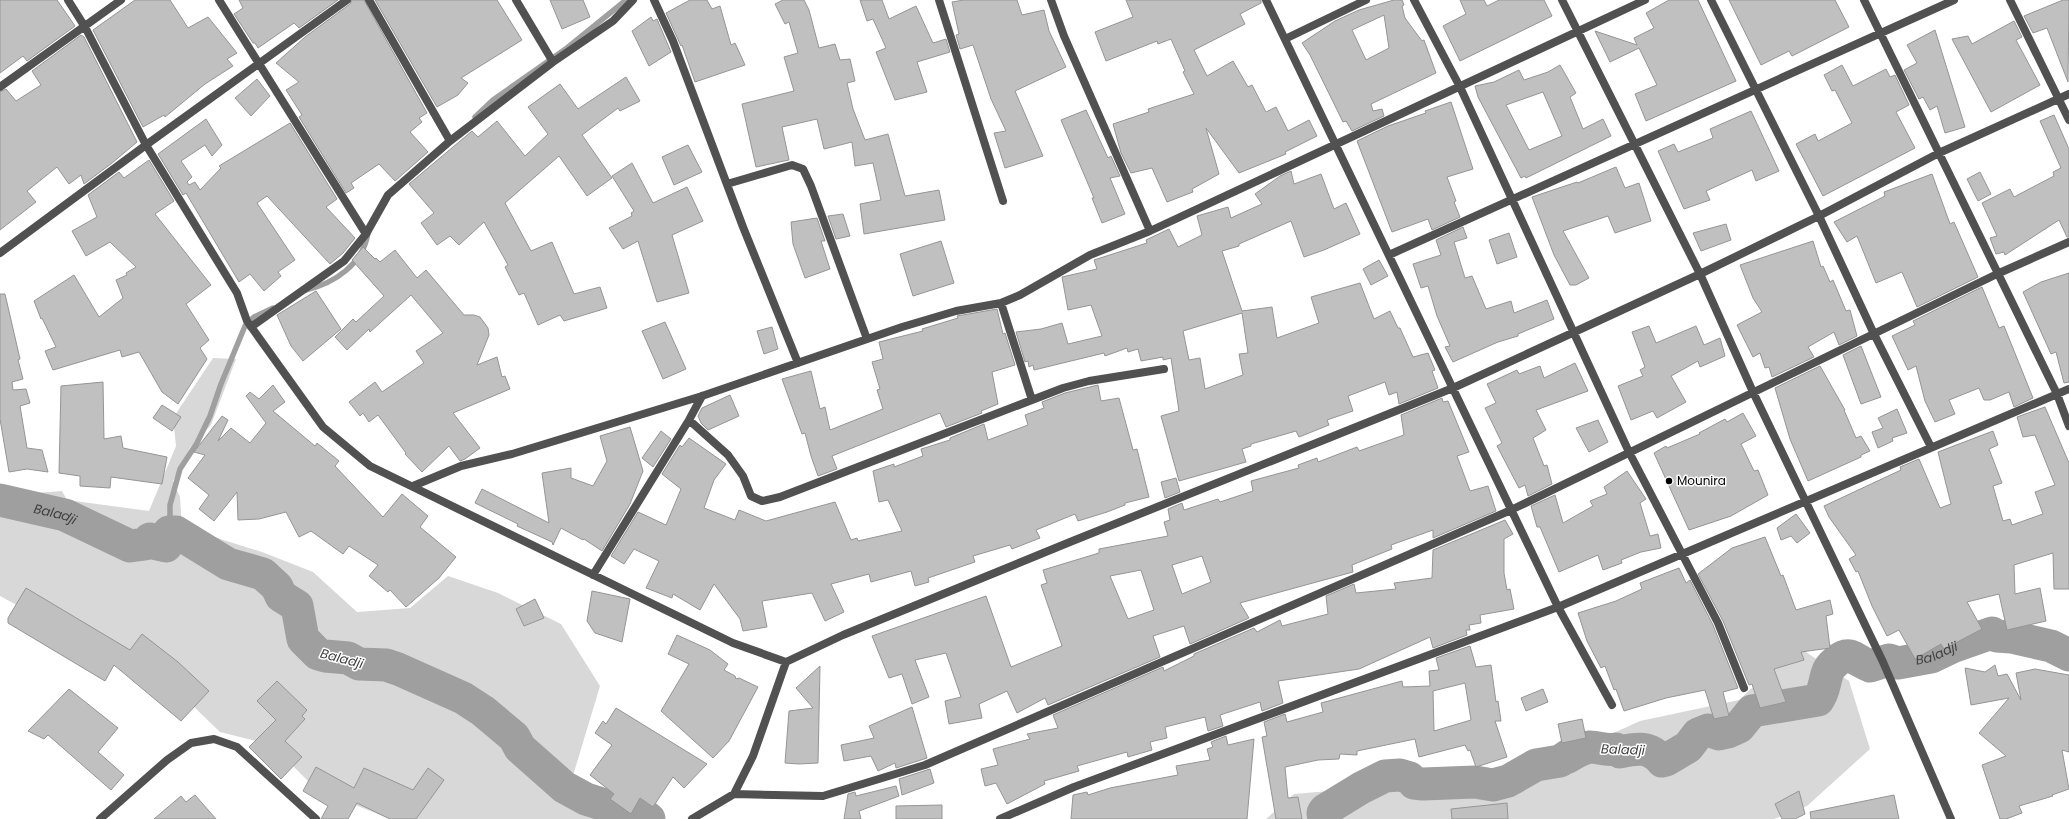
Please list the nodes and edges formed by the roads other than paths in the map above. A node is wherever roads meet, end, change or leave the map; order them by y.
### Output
1 (68, 0) edge
2 (121, 0) edge
3 (219, 0) edge
4 (348, 0) edge
5 (369, 0) edge
6 (516, 0) edge
7 (633, 0) edge
8 (654, 0) edge
9 (939, 0) edge
10 (1051, 0) edge
11 (1266, 0) edge
12 (1366, 0) edge
13 (1414, 0) edge
14 (1562, 0) edge
15 (1645, 0) edge
16 (1711, 0) edge
17 (1864, 0) edge
18 (1954, 0) edge
19 (2010, 0) edge
20 (85, 27) junction
21 (1577, 32) junction
22 (1881, 33) junction
23 (1285, 38) junction
24 (554, 62) junction
25 (259, 65) junction
26 (0, 87) edge
27 (1460, 87) junction
28 (1756, 88) junction
29 (2069, 94) edge
30 (2059, 98) junction
31 (2069, 120) edge
32 (450, 140) junction
33 (1635, 143) junction
34 (146, 145) junction
35 (1336, 145) junction
36 (1940, 153) junction
37 (727, 184) junction
38 (1512, 198) junction
39 (1002, 201) dead end
40 (1819, 216) junction
41 (1150, 231) junction
42 (366, 234) junction
43 (2069, 242) edge
44 (0, 253) edge
45 (1388, 255) junction
46 (1700, 274) junction
47 (1997, 274) junction
48 (1001, 303) junction
49 (249, 324) junction
50 (1575, 332) junction
51 (1874, 334) junction
52 (867, 339) junction
53 (798, 363) junction
54 (1164, 369) dead end
55 (1453, 388) junction
56 (2069, 389) edge
57 (1753, 392) junction
58 (2057, 394) junction
59 (702, 396) junction
60 (1032, 400) junction
61 (689, 420) junction
62 (2069, 426) edge
63 (1931, 448) junction
64 (1629, 452) junction
65 (413, 486) junction
66 (1805, 501) junction
67 (1511, 510) junction
68 (1682, 554) junction
69 (593, 575) junction
70 (1558, 606) junction
71 (786, 662) junction
72 (1744, 688) dead end
73 (1612, 705) dead end
74 (734, 794) junction
75 (100, 819) edge
76 (316, 819) edge
77 (692, 819) edge
78 (1000, 819) edge
79 (1951, 819) edge

1 - 20 street
2 - 20 street
3 - 25 street
4 - 25 street
5 - 32 street
6 - 24 street
7 - 24 street
8 - 37 street
9 - 39 street
10 - 41 street
11 - 23 street
12 - 23 street
13 - 27 street
14 - 21 street
15 - 21 street
16 - 28 street
17 - 22 street
18 - 22 street
19 - 30 street
20 - 26 street
20 - 34 street
21 - 27 street
21 - 33 street
22 - 28 street
22 - 36 street
23 - 35 street
24 - 32 street
25 - 34 street
25 - 42 street
27 - 35 street
27 - 38 street
28 - 33 street
28 - 40 street
29 - 30 street
30 - 31 street
30 - 36 street
32 - 42 street
33 - 38 street
33 - 46 street
34 - 44 street
34 - 49 street
35 - 41 street
35 - 45 street
36 - 40 street
36 - 47 street
37 - 52 street
37 - 53 street
38 - 45 street
38 - 50 street
40 - 46 street
40 - 51 street
41 - 48 street
42 - 49 street
43 - 47 street
45 - 55 street
46 - 50 street
46 - 57 street
47 - 51 street
47 - 58 street
48 - 52 street
48 - 60 street
49 - 65 street
50 - 55 street
50 - 64 street
51 - 57 street
51 - 63 street
52 - 53 street
53 - 59 street
54 - 60 street
55 - 67 street
55 - 71 street
56 - 58 street
57 - 64 street
57 - 66 street
58 - 62 street
58 - 63 street
59 - 61 street
59 - 65 street
60 - 61 street
61 - 69 street
63 - 66 street
64 - 67 street
64 - 68 street
65 - 69 street
66 - 68 street
66 - 79 street
67 - 70 street
67 - 74 street
68 - 70 street
68 - 72 street
69 - 71 street
70 - 73 street
70 - 78 street
71 - 74 street
74 - 77 street
75 - 76 street

